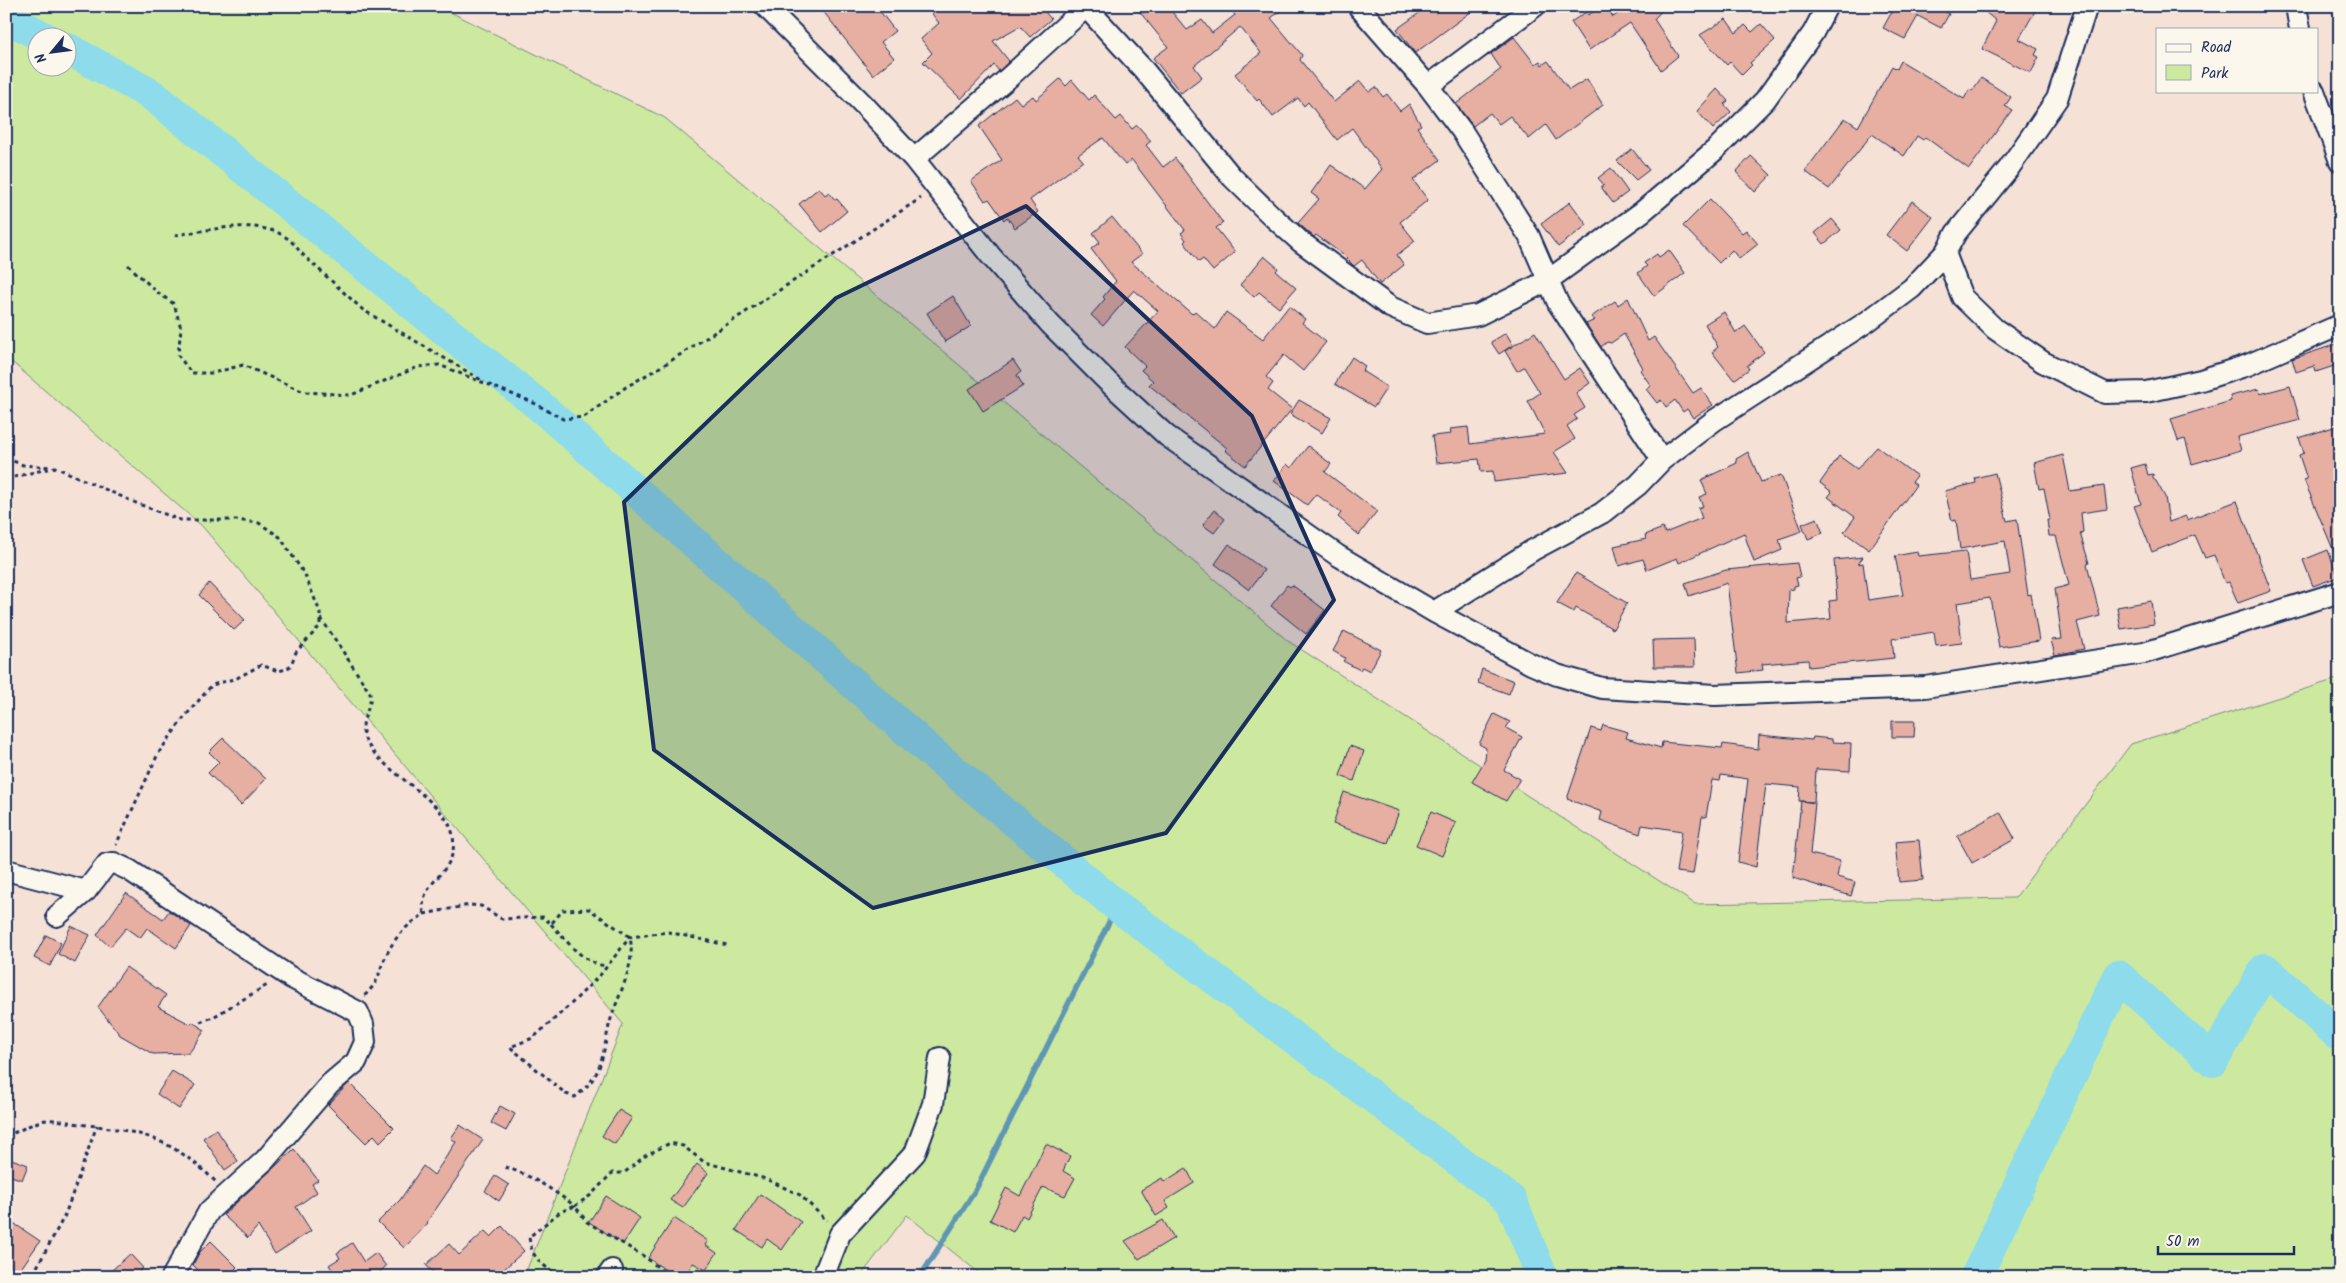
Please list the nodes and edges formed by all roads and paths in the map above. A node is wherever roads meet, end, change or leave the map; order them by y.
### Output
1 (765, 6) edge
2 (1358, 6) edge
3 (1535, 6) edge
4 (1827, 6) edge
5 (2087, 6) edge
6 (2296, 6) edge
7 (1086, 7) edge
8 (2300, 28) edge
9 (1428, 86) junction
10 (2314, 92) edge
11 (914, 159) junction
12 (2340, 161) edge
13 (937, 188) junction
14 (174, 235) dead end
15 (1945, 253) junction
16 (128, 265) dead end
17 (1547, 281) junction
18 (2340, 325) edge
19 (493, 386) junction
20 (6, 458) edge
21 (1662, 460) junction
22 (55, 468) junction
23 (6, 479) edge
24 (2340, 592) edge
25 (1434, 612) junction
26 (320, 617) junction
27 (108, 864) junction
28 (6, 870) edge
29 (86, 891) junction
30 (424, 914) junction
31 (57, 916) dead end
32 (551, 924) junction
33 (630, 937) junction
34 (727, 945) dead end
35 (606, 966) junction
36 (284, 971) junction
37 (351, 1008) junction
38 (200, 1022) dead end
39 (940, 1058) dead end
40 (97, 1125) junction
41 (6, 1136) edge
42 (506, 1167) dead end
43 (228, 1194) junction
44 (574, 1206) junction
45 (840, 1234) junction
46 (37, 1267) dead end
47 (172, 1277) edge
48 (560, 1277) edge
49 (670, 1277) edge
50 (823, 1277) edge

1 - 11 street
2 - 9 street
3 - 9 street
4 - 17 street
5 - 15 street
6 - 8 street
7 - 11 street
7 - 17 street
9 - 17 street
10 - 12 street
11 - 13 street
13 - 19 path
13 - 25 street
14 - 19 path
15 - 18 street
15 - 21 street
16 - 19 path
17 - 21 street
20 - 22 path
21 - 25 street
22 - 23 path
22 - 26 path
24 - 25 street
26 - 27 path
26 - 30 path
27 - 29 street
27 - 36 street
28 - 29 street
29 - 31 street
30 - 32 path
30 - 37 path
32 - 33 path
32 - 35 path
33 - 34 path
33 - 35 path
33 - 35 path
36 - 37 street
36 - 38 path
37 - 43 street
39 - 45 street
40 - 41 path
40 - 43 path
40 - 46 path
42 - 44 path
43 - 47 street
44 - 45 path
44 - 48 path
44 - 49 path
45 - 50 street

